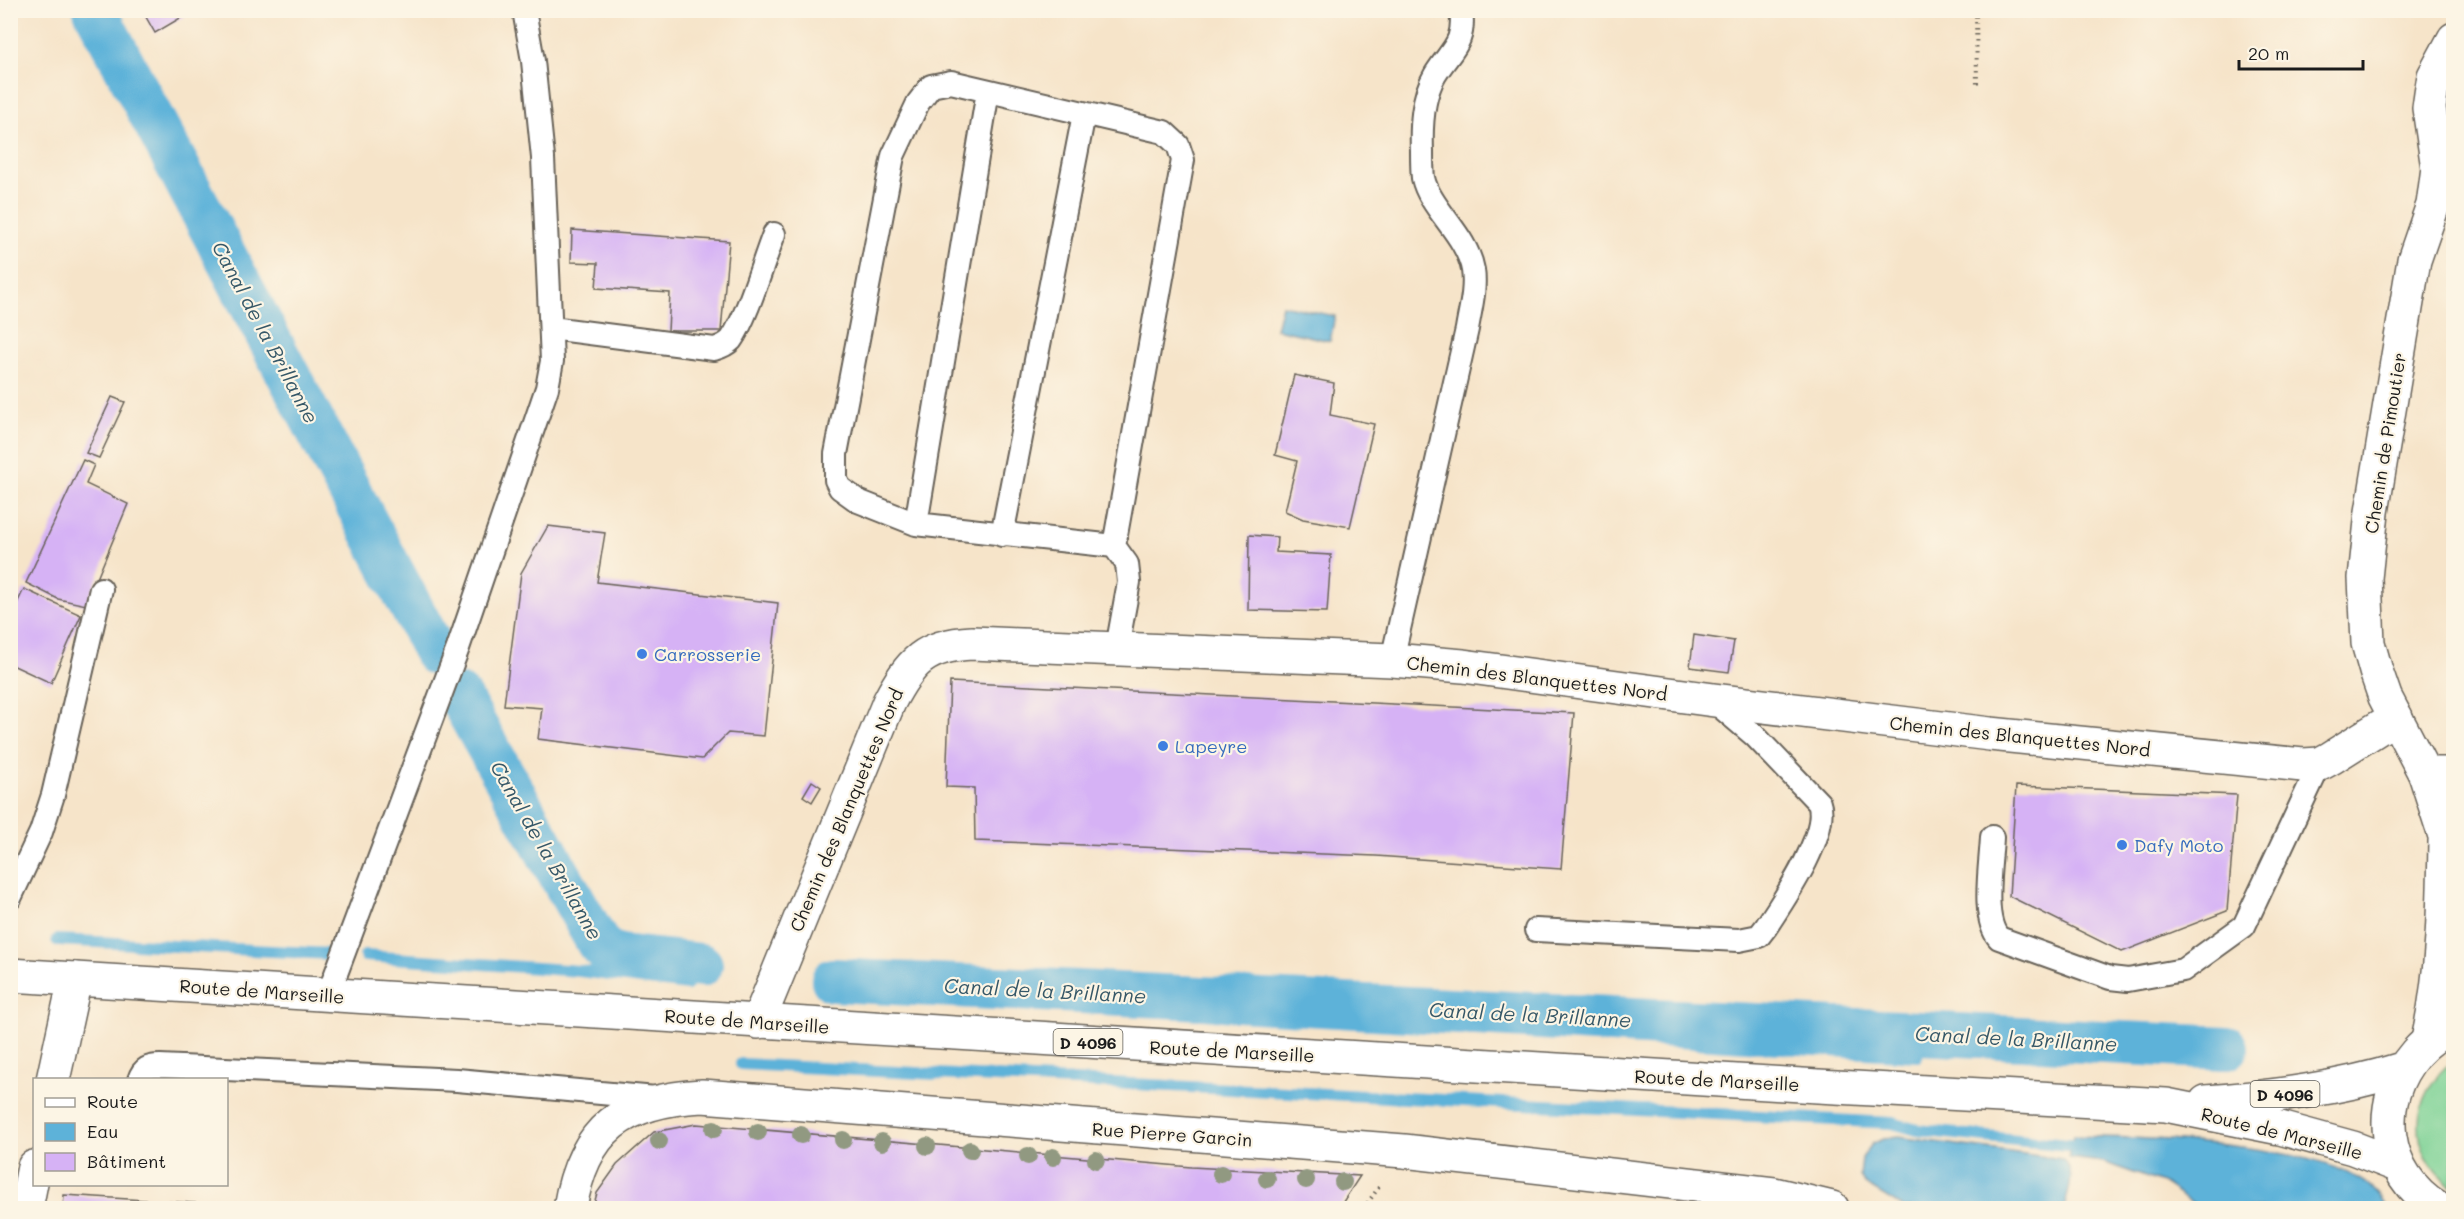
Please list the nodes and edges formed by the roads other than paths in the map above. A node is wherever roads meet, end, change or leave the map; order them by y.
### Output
1 (525, 10) edge
2 (1461, 10) edge
3 (2454, 39) edge
4 (988, 91) junction
5 (1084, 114) junction
6 (774, 234) dead end
7 (551, 328) junction
8 (916, 524) junction
9 (1002, 535) junction
10 (1114, 546) junction
11 (101, 589) dead end
12 (1117, 648) junction
13 (1392, 660) junction
14 (1714, 700) junction
15 (2396, 717) junction
16 (2319, 764) junction
17 (2439, 774) edge
18 (1992, 837) dead end
19 (2449, 853) edge
20 (10, 898) edge
21 (1536, 930) dead end
22 (10, 975) edge
23 (75, 979) junction
24 (328, 995) junction
25 (758, 1022) junction
26 (2441, 1034) edge
27 (2402, 1069) junction
28 (53, 1078) edge
29 (140, 1078) edge
30 (667, 1099) junction
31 (2166, 1106) junction
32 (2397, 1165) junction
33 (33, 1172) edge
34 (2427, 1205) edge
35 (26, 1209) edge
36 (570, 1209) edge
37 (1832, 1209) edge

1 - 7 lane
2 - 13 lane
3 - 15 main road, Chemin de Pimoutier
4 - 5 lane
4 - 8 lane
4 - 8 lane
5 - 9 lane
5 - 10 lane
6 - 7 lane
7 - 24 lane
8 - 9 lane
9 - 10 lane
10 - 12 lane
11 - 20 lane
12 - 13 main road, Chemin des Blanquettes Nord
12 - 25 main road, Chemin des Blanquettes Nord
13 - 14 main road, Chemin des Blanquettes Nord
14 - 16 main road, Chemin des Blanquettes Nord
14 - 21 lane
15 - 16 main road
15 - 17 main road, Chemin de Pimoutier
16 - 18 lane
17 - 19 main road, Chemin de Pimoutier
19 - 26 main road, Chemin de Pimoutier
22 - 23 main road, Route de Marseille / D 4096
23 - 24 main road, Route de Marseille / D 4096
23 - 28 main road
24 - 25 main road, Route de Marseille / D 4096
25 - 31 main road, Route de Marseille / D 4096
26 - 27 main road
27 - 31 main road, Route de Marseille / D 4096
27 - 32 main road
29 - 30 lane
30 - 36 main road, Rue Pierre Garcin
30 - 37 main road, Rue Pierre Garcin
31 - 32 main road, Route de Marseille / D 4096
32 - 34 main road
33 - 35 main road

